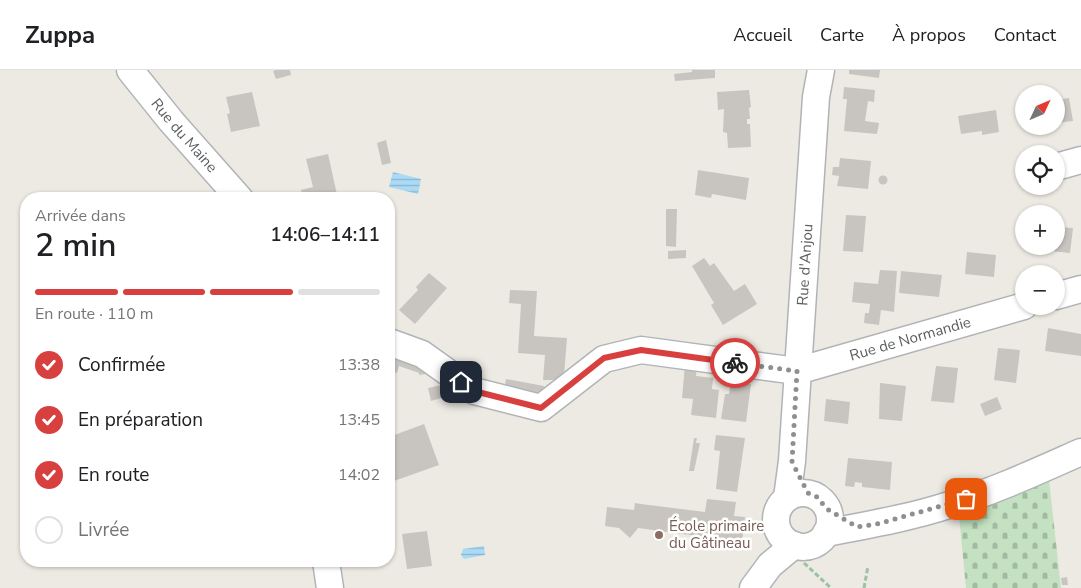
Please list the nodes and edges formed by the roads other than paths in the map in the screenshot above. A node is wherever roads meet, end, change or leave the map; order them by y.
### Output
1 (130, 70) edge
2 (821, 70) edge
3 (1081, 160) edge
4 (1065, 164) edge
5 (234, 192) edge
6 (1081, 289) edge
7 (1065, 293) edge
8 (1015, 309) edge
9 (395, 344) edge
10 (797, 371) junction
11 (1081, 452) edge
12 (812, 508) junction
13 (791, 546) junction
14 (327, 567) edge
15 (330, 588) edge
16 (753, 588) edge

1 - 5 street, Rue du Maine
2 - 10 street, Rue d'Anjou
3 - 4 street
6 - 7 street
8 - 10 street, Rue de Normandie
9 - 10 street
10 - 12 street, Rue d'Anjou
11 - 12 street
12 - 13 street
12 - 13 street
13 - 16 street
14 - 15 street

